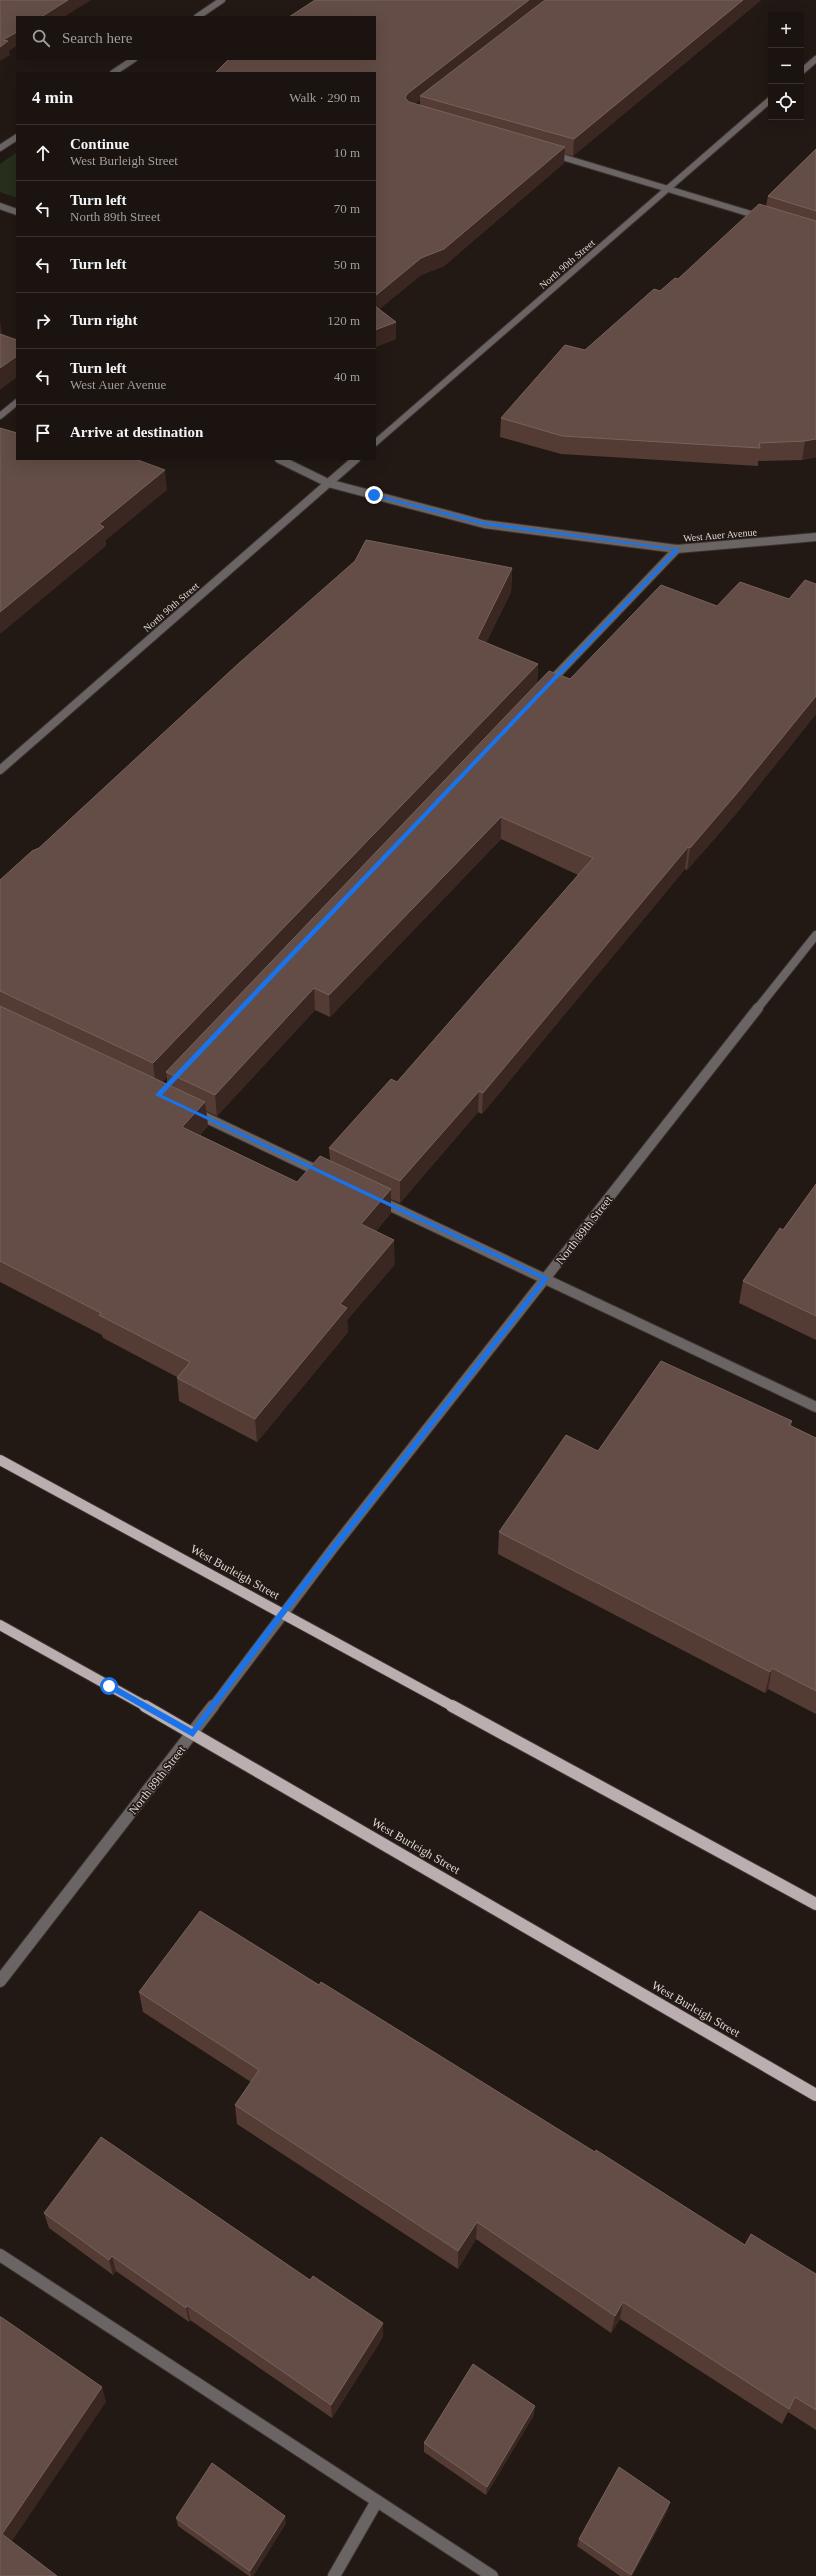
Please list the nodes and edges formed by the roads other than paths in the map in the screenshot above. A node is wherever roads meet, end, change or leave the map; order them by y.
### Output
1 (222, 0) edge
2 (198, 16) edge
3 (816, 59) edge
4 (132, 60) edge
5 (804, 69) edge
6 (114, 72) edge
7 (768, 102) edge
8 (16, 138) edge
9 (0, 148) edge
10 (548, 153) edge
11 (670, 189) junction
12 (0, 206) edge
13 (16, 212) edge
14 (772, 221) edge
15 (16, 403) edge
16 (0, 416) edge
17 (376, 442) edge
18 (281, 460) edge
19 (355, 460) edge
20 (328, 483) junction
21 (816, 537) edge
22 (678, 549) junction
23 (541, 692) edge
24 (0, 770) edge
25 (816, 935) edge
26 (186, 1109) edge
27 (329, 1176) edge
28 (372, 1196) edge
29 (546, 1278) junction
30 (816, 1407) edge
31 (0, 1460) edge
32 (282, 1614) junction
33 (0, 1625) edge
34 (193, 1733) junction
35 (816, 1904) edge
36 (0, 1981) edge
37 (816, 2095) edge
38 (0, 2255) edge
39 (377, 2501) junction
40 (334, 2576) edge
41 (492, 2576) edge

1 - 2 street
3 - 5 street
4 - 6 street
7 - 11 street, North 90th Street
8 - 9 street
10 - 11 street
11 - 14 street
11 - 17 street, North 90th Street
12 - 13 street
15 - 16 street
18 - 20 street, West Auer Avenue
19 - 20 street, North 90th Street
20 - 22 street, West Auer Avenue
20 - 24 street, North 90th Street
21 - 22 street, West Auer Avenue
22 - 23 street
25 - 29 street, North 89th Street
26 - 27 street
28 - 29 street
29 - 30 street
29 - 32 street, North 89th Street
31 - 32 main road, West Burleigh Street
32 - 34 street, North 89th Street
32 - 35 main road, West Burleigh Street
33 - 34 main road, West Burleigh Street
34 - 36 street, North 89th Street
34 - 37 main road, West Burleigh Street
38 - 39 street
39 - 40 street
39 - 41 street

